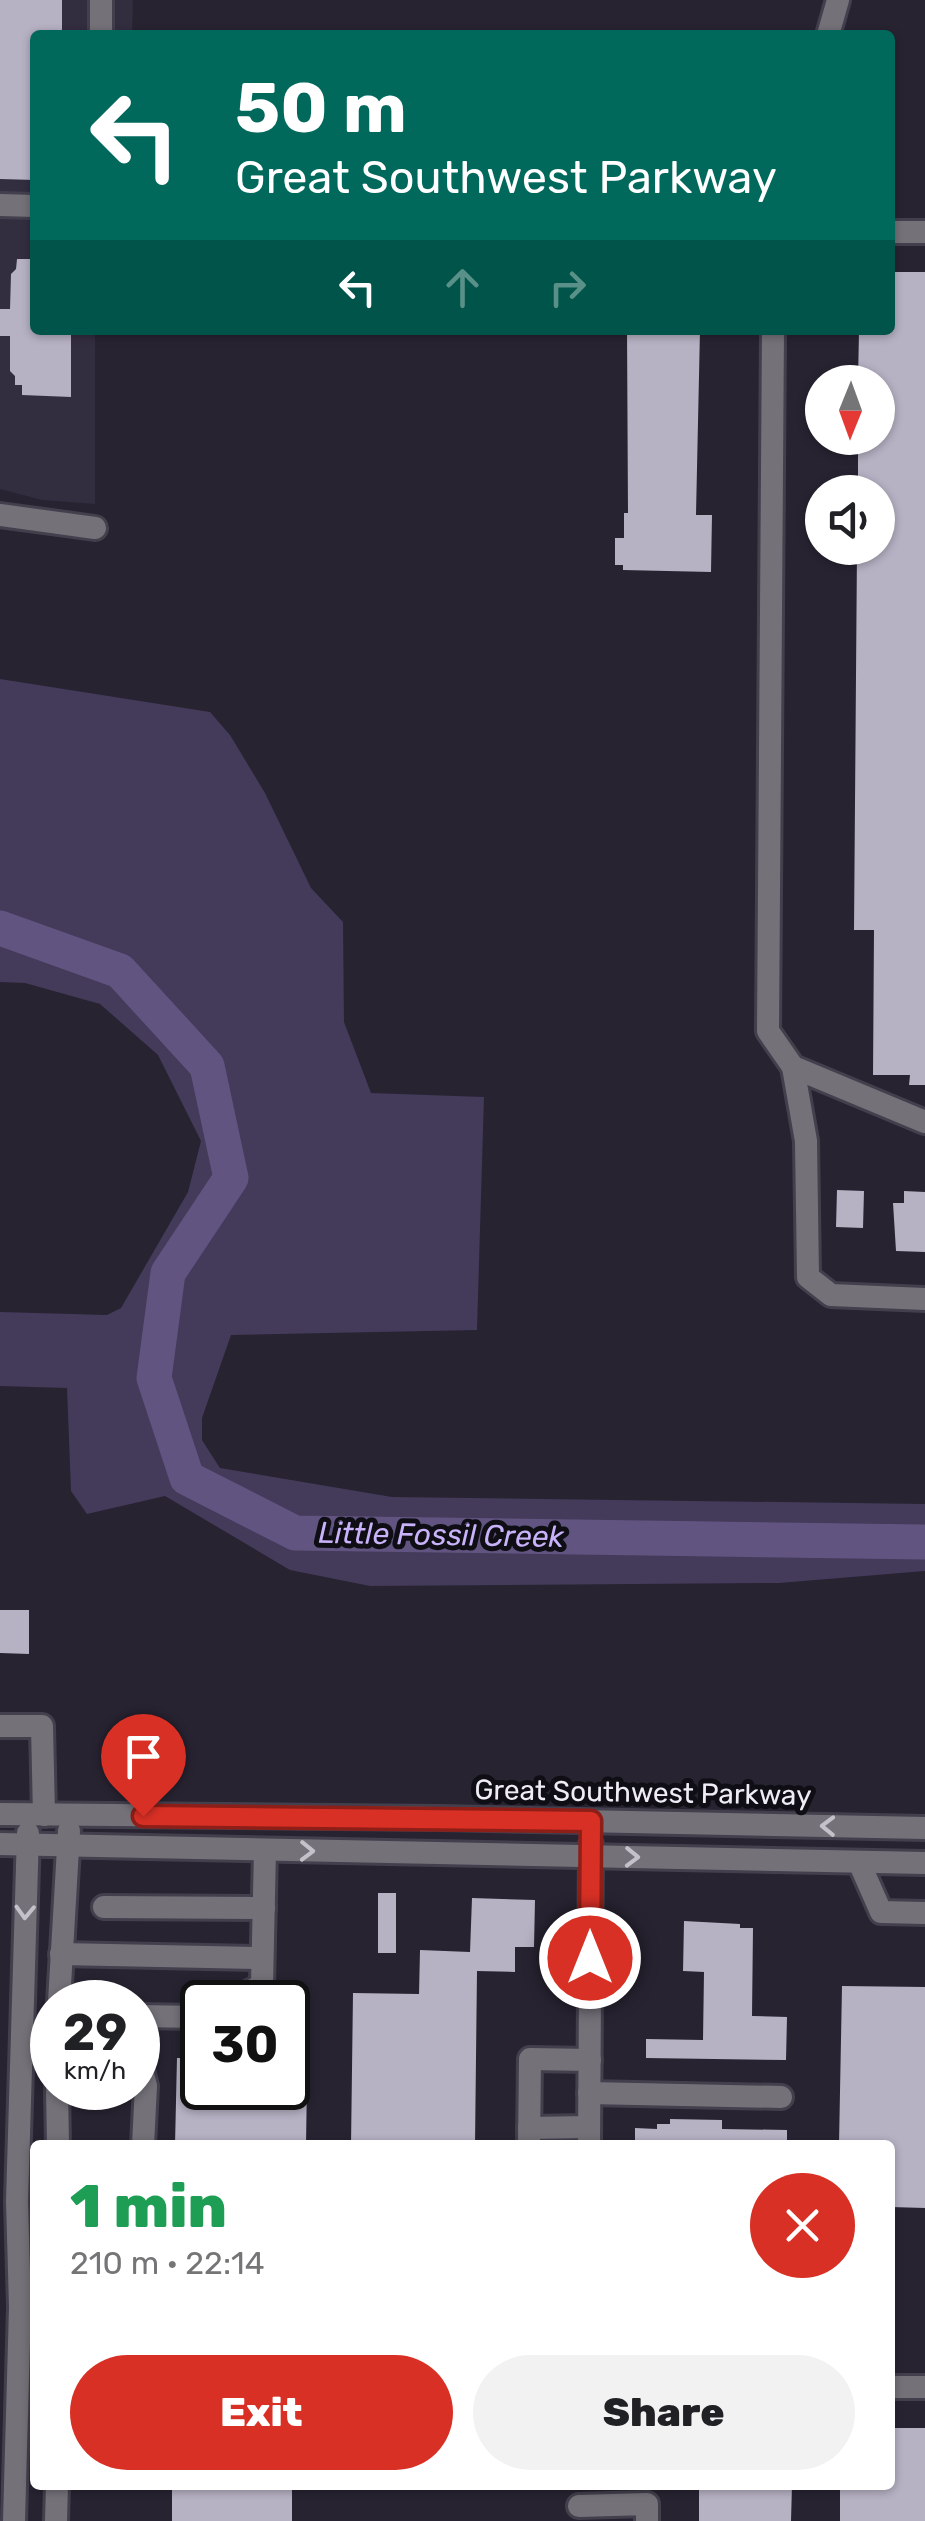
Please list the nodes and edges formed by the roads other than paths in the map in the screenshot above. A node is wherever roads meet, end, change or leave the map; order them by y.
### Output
1 (102, 0) edge
2 (838, 0) edge
3 (101, 30) edge
4 (829, 30) edge
5 (0, 204) edge
6 (30, 206) edge
7 (895, 232) edge
8 (925, 232) edge
9 (773, 335) edge
10 (0, 514) edge
11 (95, 528) dead end
12 (793, 1067) junction
13 (925, 1122) edge
14 (925, 1299) edge
15 (0, 1726) edge
16 (0, 1814) edge
17 (36, 1815) junction
18 (69, 1815) junction
19 (591, 1821) junction
20 (925, 1828) edge
21 (0, 1844) edge
22 (28, 1845) junction
23 (69, 1846) junction
24 (265, 1850) junction
25 (591, 1856) junction
26 (859, 1862) junction
27 (925, 1863) edge
28 (104, 1907) dead end
29 (264, 1908) junction
30 (925, 1913) edge
31 (61, 1954) junction
32 (262, 1958) junction
33 (60, 1980) edge
34 (262, 1980) edge
35 (11, 2021) edge
36 (590, 2060) junction
37 (589, 2092) junction
38 (781, 2097) dead end
39 (10, 2104) edge
40 (57, 2110) edge
41 (145, 2110) edge
42 (529, 2136) edge
43 (589, 2136) edge
44 (58, 2140) edge
45 (143, 2140) edge
46 (26, 2200) edge
47 (10, 2308) edge
48 (895, 2386) edge
49 (925, 2387) edge
50 (56, 2490) edge
51 (7, 2491) edge
52 (579, 2504) edge
53 (14, 2521) edge
54 (56, 2521) edge
55 (647, 2521) edge

1 - 3 street
2 - 4 street
5 - 6 street
7 - 8 street
9 - 12 street
10 - 11 street
12 - 13 street
12 - 14 street
15 - 17 street
16 - 17 street, Great Southwest Parkway
17 - 18 street, Great Southwest Parkway
17 - 22 street
18 - 19 street, Great Southwest Parkway
18 - 23 street
20 -> 19 street, Great Southwest Parkway
19 - 25 street
21 - 22 street
22 - 23 street
22 -> 35 street
23 - 24 street
23 - 31 street
24 -> 25 street
24 - 29 street
25 -> 26 street
25 - 36 street
26 - 27 street
26 - 30 street
28 - 29 street
29 - 32 street
31 - 32 street
31 - 33 street
32 - 34 street
35 - 39 street
36 - 37 street
36 - 42 street
37 - 38 street
37 - 43 street
39 - 46 street
40 - 44 street
41 - 45 street
42 - 43 street
46 - 47 street
47 - 51 street
48 - 49 street
50 - 54 street
51 - 53 street
52 - 55 street

